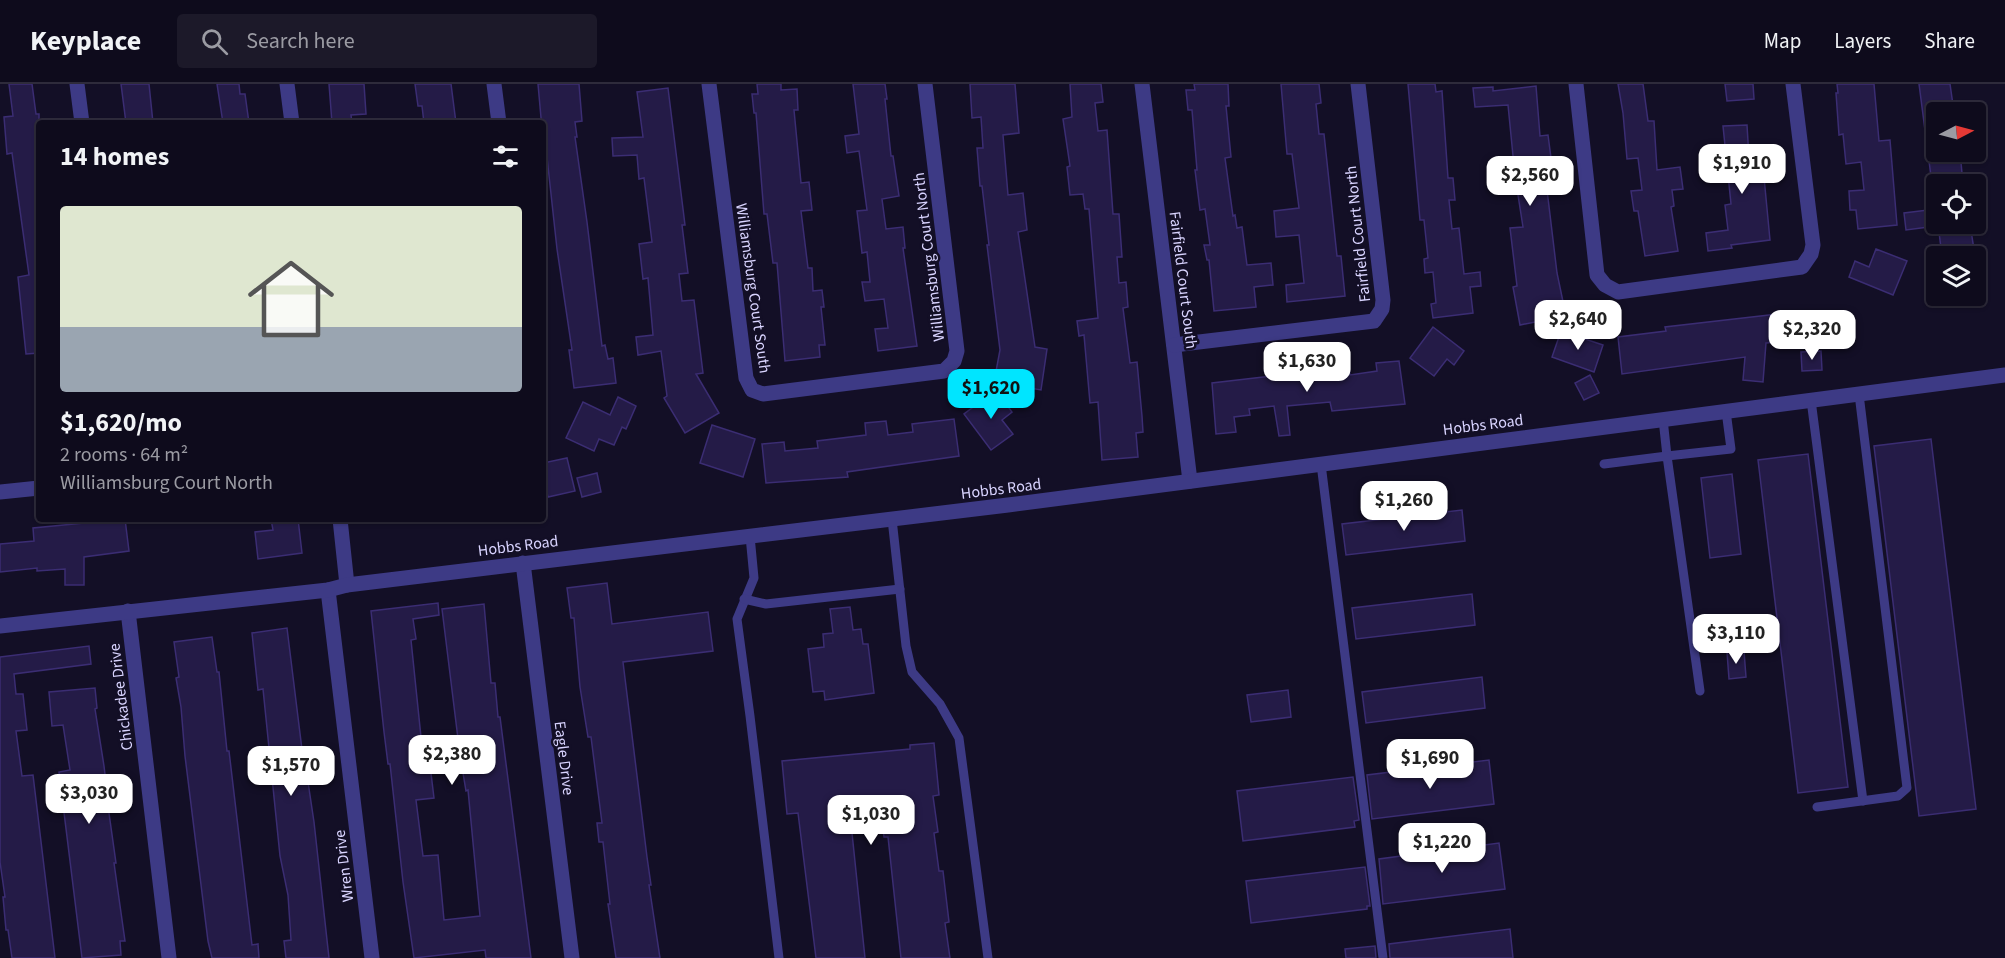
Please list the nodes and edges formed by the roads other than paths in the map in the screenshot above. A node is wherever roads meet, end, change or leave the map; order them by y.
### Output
1 (77, 84) edge
2 (287, 84) edge
3 (494, 84) edge
4 (709, 84) edge
5 (925, 84) edge
6 (1142, 84) edge
7 (1358, 84) edge
8 (1575, 84) edge
9 (1793, 84) edge
10 (82, 120) edge
11 (292, 120) edge
12 (499, 120) edge
13 (1174, 345) junction
14 (2005, 375) edge
15 (858, 383) joint
16 (1859, 394) junction
17 (1811, 400) junction
18 (1726, 411) junction
19 (1663, 419) junction
20 (1666, 456) junction
21 (1321, 464) junction
22 (1604, 464) dead end
23 (1190, 480) junction
24 (36, 488) edge
25 (0, 492) edge
26 (892, 519) junction
27 (340, 522) edge
28 (750, 536) junction
29 (523, 563) junction
30 (347, 585) junction
31 (900, 589) junction
32 (328, 590) junction
33 (744, 599) junction
34 (128, 611) junction
35 (0, 626) edge
36 (1700, 690) dead end
37 (1863, 801) junction
38 (1817, 807) dead end
39 (169, 958) edge
40 (372, 958) edge
41 (572, 958) edge
42 (779, 958) edge
43 (988, 958) edge
44 (1383, 958) edge

1 - 10 street
2 - 11 street
3 - 12 street
4 - 15 street, Williamsburg Court South
5 - 15 street, Williamsburg Court North
6 - 13 street, Fairfield Court South
7 - 13 street, Fairfield Court North
8 - 9 street
13 - 23 street, Fairfield Court South
14 - 16 street, Hobbs Road
16 - 17 street, Hobbs Road
16 - 37 lane
17 - 18 street, Hobbs Road
17 - 37 lane
18 - 19 street, Hobbs Road
18 - 20 lane
19 - 20 lane
19 - 21 street, Hobbs Road
20 - 22 lane
20 - 36 lane
21 - 23 street, Hobbs Road
21 - 44 lane
23 - 26 street, Hobbs Road
24 - 25 street
26 - 28 street, Hobbs Road
26 - 31 lane
27 - 30 street
28 - 29 street, Hobbs Road
28 - 33 lane
29 - 30 street, Hobbs Road
29 - 41 street, Eagle Drive
30 - 32 street, Hobbs Road
31 - 33 lane
31 - 43 lane
32 - 34 street, Hobbs Road
32 - 40 street, Wren Drive
33 - 42 lane
34 - 35 street, Hobbs Road
34 - 39 street, Chickadee Drive
37 - 38 lane

